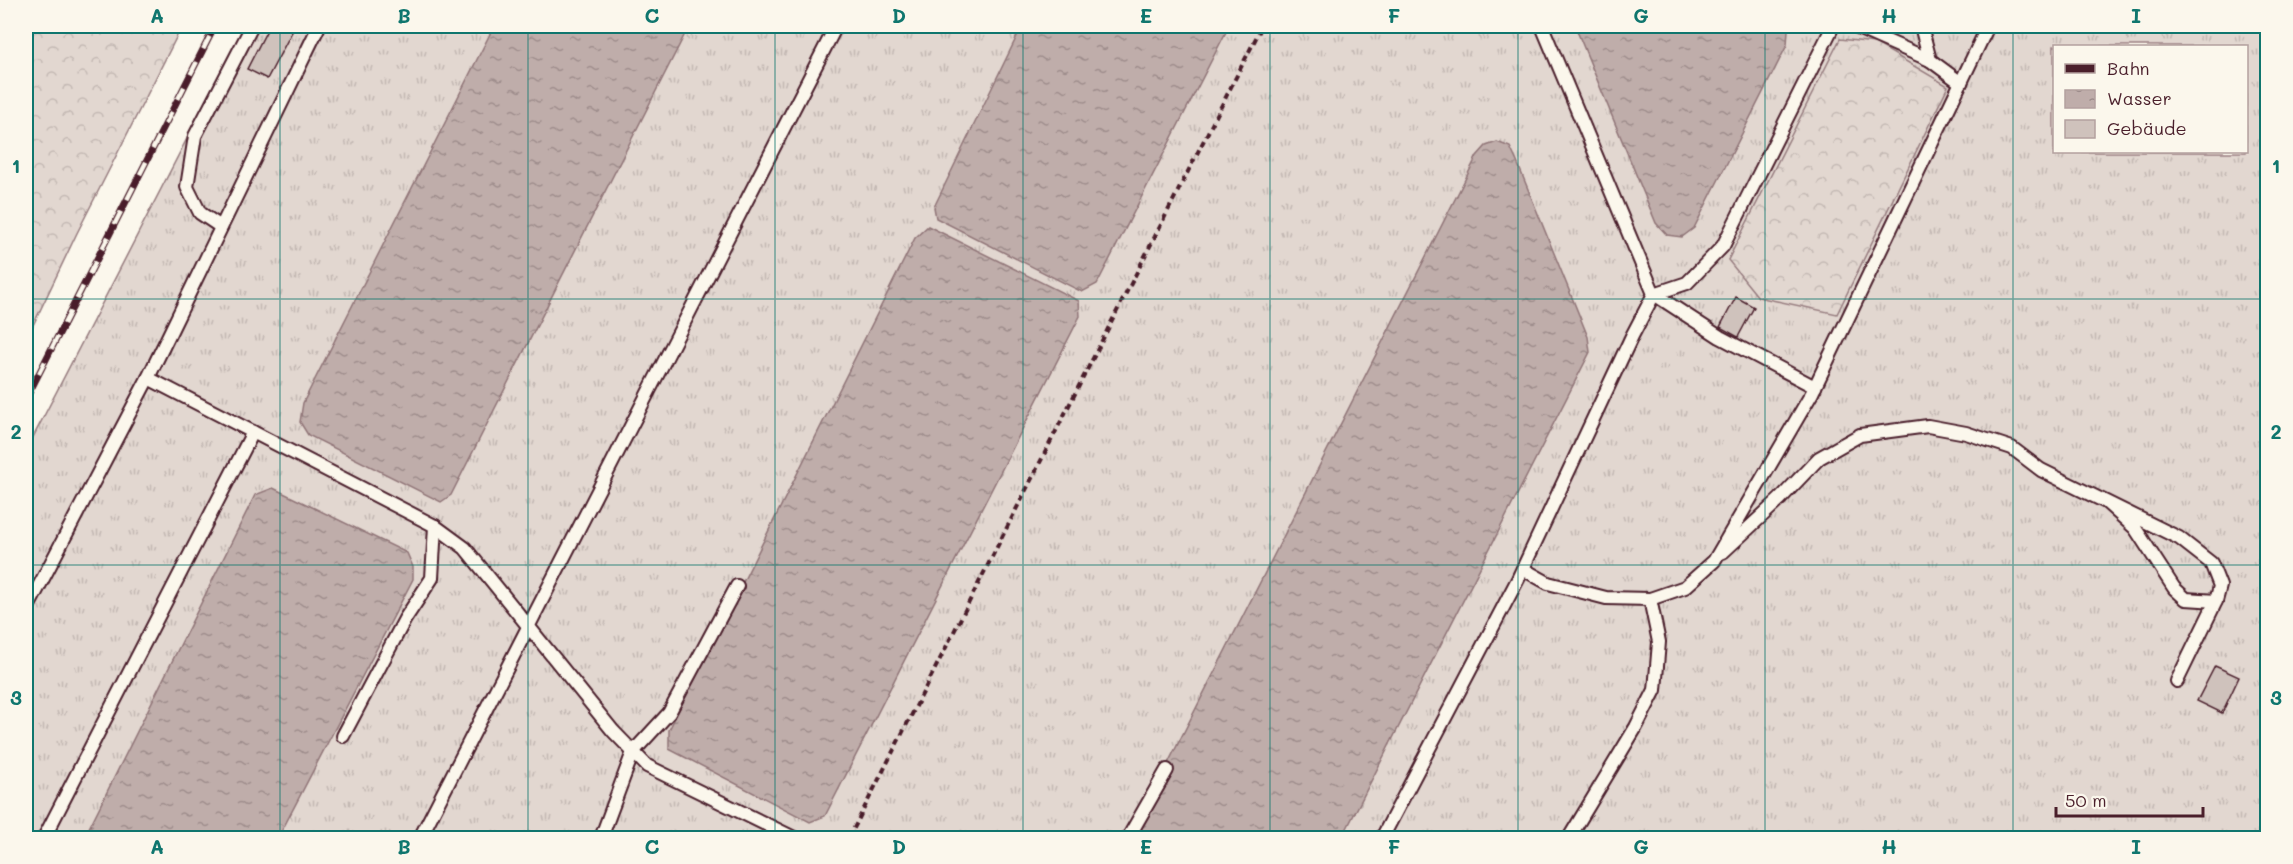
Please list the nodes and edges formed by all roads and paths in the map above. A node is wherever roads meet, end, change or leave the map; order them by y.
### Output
1 (252, 26) edge
2 (319, 26) edge
3 (836, 26) edge
4 (1262, 26) edge
5 (1542, 26) edge
6 (1833, 26) edge
7 (1852, 26) edge
8 (1920, 26) edge
9 (1988, 26) edge
10 (1930, 60) junction
11 (1961, 83) junction
12 (221, 227) junction
13 (1654, 294) junction
14 (148, 378) junction
15 (1815, 387) junction
16 (253, 432) junction
17 (2106, 502) junction
18 (435, 526) junction
19 (1714, 561) junction
20 (1523, 569) junction
21 (737, 586) dead end
22 (1650, 599) junction
23 (2216, 601) junction
24 (26, 611) edge
25 (530, 626) junction
26 (2177, 681) dead end
27 (344, 736) dead end
28 (633, 752) junction
29 (1167, 770) dead end
30 (44, 838) edge
31 (420, 838) edge
32 (601, 838) edge
33 (794, 838) edge
34 (849, 838) edge
35 (1128, 838) edge
36 (1382, 838) edge
37 (1569, 838) edge

1 - 12 lane
2 - 12 lane
3 - 25 lane
4 - 34 path
5 - 13 lane
6 - 13 lane
7 - 10 lane
8 - 10 lane
9 - 11 lane
10 - 11 lane
11 - 15 lane
12 - 14 lane
13 - 15 lane
13 - 20 lane
14 - 16 lane
14 - 24 lane
15 - 19 lane
16 - 18 lane
16 - 30 lane
17 - 19 lane
17 - 23 lane
17 - 23 lane
18 - 25 lane
18 - 27 lane
19 - 22 lane
20 - 22 lane
20 - 36 lane
21 - 28 lane
22 - 37 lane
23 - 26 lane
25 - 28 lane
25 - 31 lane
28 - 32 lane
28 - 33 lane
29 - 35 lane

